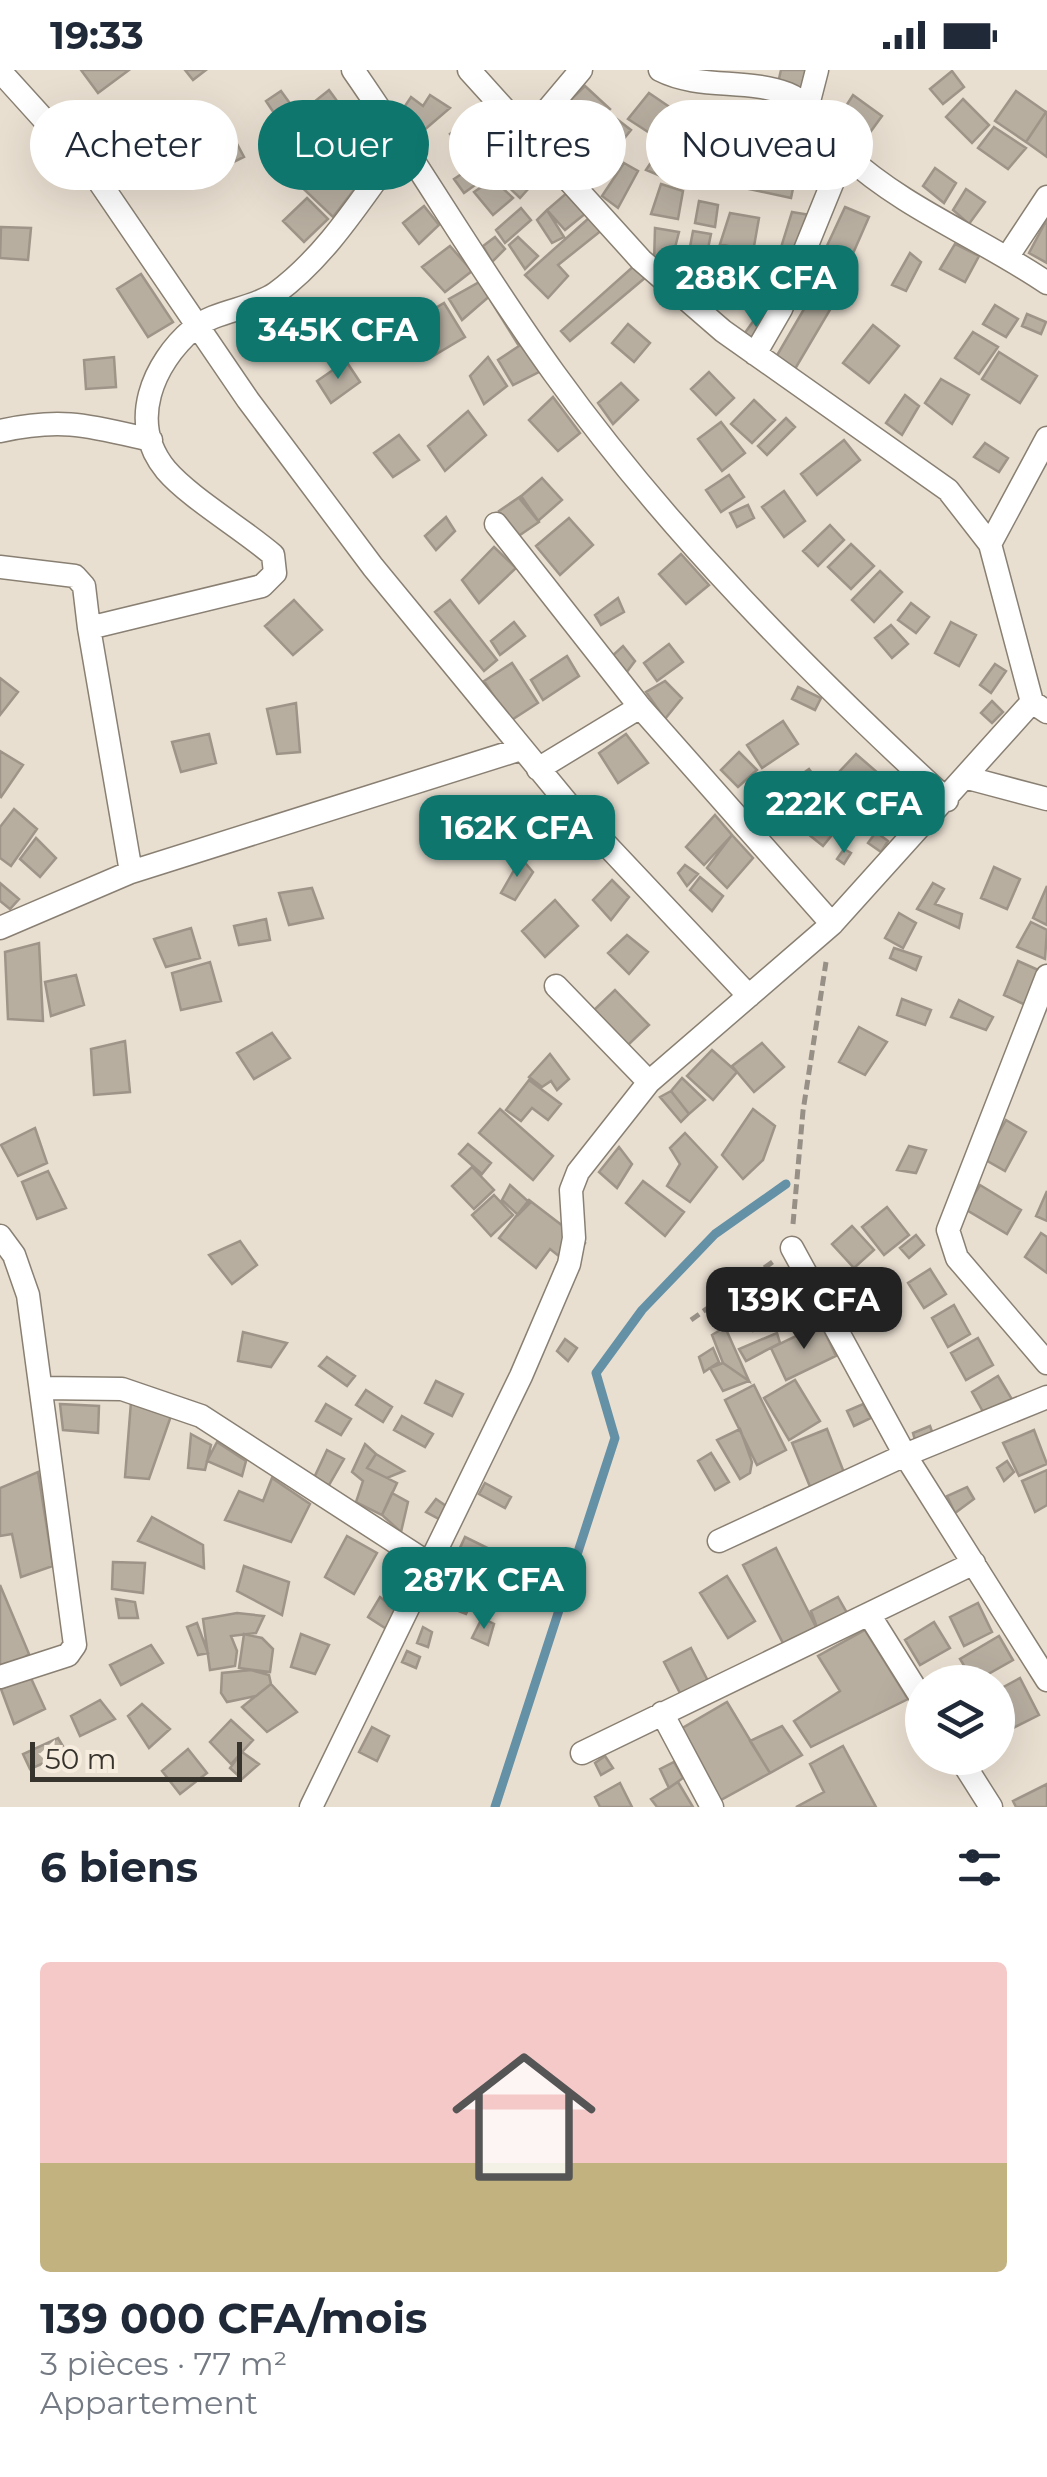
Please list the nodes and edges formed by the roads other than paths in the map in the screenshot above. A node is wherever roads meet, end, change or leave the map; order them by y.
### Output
1 (354, 70) edge
2 (470, 70) edge
3 (580, 70) edge
4 (660, 70) edge
5 (816, 70) edge
6 (0, 71) edge
7 (375, 100) edge
8 (497, 100) edge
9 (555, 100) edge
10 (792, 100) edge
11 (809, 100) edge
12 (873, 177) edge
13 (429, 180) edge
14 (367, 190) edge
15 (578, 190) edge
16 (829, 190) edge
17 (1047, 197) edge
18 (1008, 256) junction
19 (1047, 282) edge
20 (197, 325) junction
21 (755, 354) junction
22 (0, 431) edge
23 (1047, 438) edge
24 (150, 440) junction
25 (496, 524) dead end
26 (990, 544) junction
27 (0, 567) edge
28 (89, 628) junction
29 (640, 707) junction
30 (1040, 707) edge
31 (521, 749) junction
32 (538, 768) junction
33 (968, 778) junction
34 (1047, 799) edge
35 (947, 800) junction
36 (131, 872) junction
37 (832, 924) junction
38 (0, 928) edge
39 (1047, 976) edge
40 (556, 986) dead end
41 (749, 996) junction
42 (649, 1082) junction
43 (0, 1236) edge
44 (792, 1248) road end
45 (1047, 1363) edge
46 (44, 1388) junction
47 (1047, 1398) edge
48 (904, 1456) junction
49 (719, 1541) dead end
50 (974, 1563) junction
51 (432, 1564) junction
52 (870, 1616) junction
53 (905, 1672) edge
54 (0, 1677) edge
55 (1047, 1680) edge
56 (662, 1713) junction
57 (582, 1753) dead end
58 (971, 1775) edge
59 (311, 1807) edge
60 (712, 1807) edge
61 (991, 1807) edge

1 - 7 street
2 - 8 street
3 - 9 street
4 - 10 street
5 - 11 street
6 - 20 street
12 - 18 street
13 - 35 street
14 - 20 street
15 - 21 street
16 - 21 street
17 - 18 street
18 - 19 street
20 - 24 street
20 - 31 street
21 - 26 street
22 - 24 street
23 - 26 street
24 - 28 street
25 - 29 street
26 - 30 street
27 - 28 street
28 - 36 street
29 - 32 street
29 - 37 street
30 - 33 street
31 - 32 street
31 - 36 street
32 - 41 street
33 - 34 street
33 - 35 street
35 - 37 street
36 - 38 street
37 - 41 street
39 - 45 street
40 - 42 street
41 - 42 street
42 - 51 street
43 - 46 street
44 - 48 street
46 - 51 street
46 - 54 street
47 - 48 street
48 - 49 street
48 - 50 street
50 - 52 street
50 - 55 street
51 - 59 street
52 - 53 street
52 - 56 street
56 - 57 street
56 - 60 street
58 - 61 street

